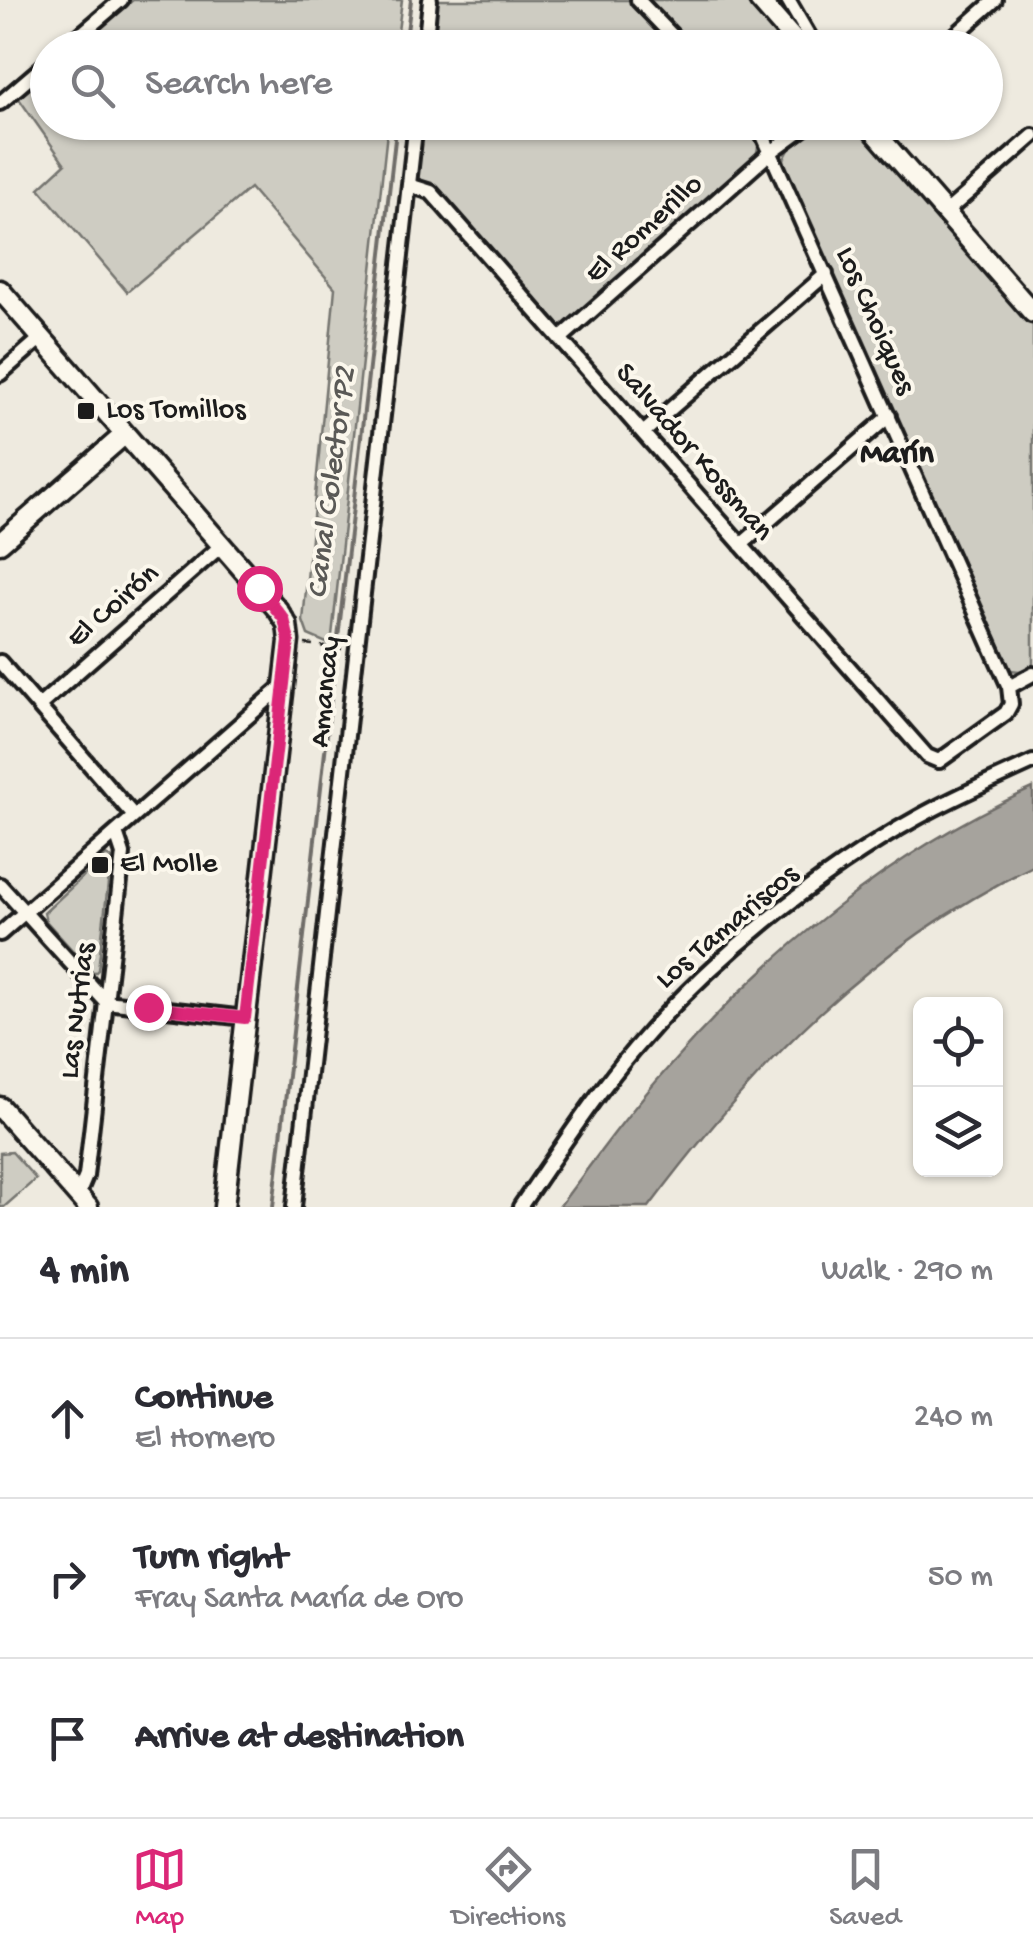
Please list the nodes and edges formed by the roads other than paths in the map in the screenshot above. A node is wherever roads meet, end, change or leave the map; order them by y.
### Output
1 (92, 0) edge
2 (120, 0) edge
3 (430, 0) edge
4 (638, 0) edge
5 (760, 0) edge
6 (995, 0) edge
7 (792, 2) edge
8 (104, 14) junction
9 (776, 19) junction
10 (86, 30) edge
11 (427, 30) edge
12 (667, 30) edge
13 (785, 30) edge
14 (807, 30) edge
15 (961, 30) edge
16 (30, 77) edge
17 (0, 103) edge
18 (1033, 136) edge
19 (414, 140) edge
20 (766, 140) edge
21 (788, 140) edge
22 (882, 140) edge
23 (772, 152) junction
24 (409, 185) junction
25 (945, 213) junction
26 (826, 274) junction
27 (0, 290) edge
28 (1033, 314) edge
29 (41, 338) junction
30 (560, 339) junction
31 (0, 374) edge
32 (889, 416) junction
33 (643, 433) junction
34 (125, 434) junction
35 (0, 543) edge
36 (222, 545) junction
37 (741, 545) junction
38 (0, 662) edge
39 (1033, 674) edge
40 (284, 686) junction
41 (1009, 686) junction
42 (1011, 704) joint
43 (39, 706) junction
44 (1033, 762) edge
45 (134, 816) junction
46 (116, 832) junction
47 (0, 885) edge
48 (24, 912) junction
49 (0, 934) edge
50 (106, 1002) junction
51 (245, 1018) junction
52 (4, 1118) edge
53 (83, 1201) edge
54 (224, 1207) edge
55 (294, 1207) edge
56 (520, 1207) edge

1 - 8 street
2 - 8 street
3 - 11 street
4 - 12 street
5 - 9 street
6 - 15 street
7 - 9 street
7 - 14 street
8 - 10 street
9 - 13 street
16 - 17 street
18 - 25 street
19 - 24 street, Amancay
20 - 23 street, Los Choiques
21 - 23 street, El Romerillo
22 - 25 street
23 - 26 street, Los Choiques
23 - 30 street, El Romerillo
24 - 30 street, Salvador Kossman
24 - 55 street, Amancay
25 - 28 street
26 - 32 street, Los Choiques
26 - 33 street
27 - 29 street
29 - 31 street
29 - 34 street
30 - 33 street, Salvador Kossman
32 - 37 street
32 - 41 street, Los Choiques
33 - 37 street, Salvador Kossman
34 - 35 street
34 - 36 street
36 - 40 street
36 - 43 street, El Coirón
37 - 42 street, Salvador Kossman
38 - 43 street
39 - 41 street
40 - 45 street
40 - 51 street
41 - 42 street, Los Choiques
43 - 45 street
44 - 56 street, Los Tamariscos
45 - 46 street
46 - 48 street
46 - 50 street, Las Nutrias
47 - 48 street
48 - 49 street
48 - 50 street
50 - 51 street
50 - 53 street, Las Nutrias
51 - 54 street
52 - 53 street

